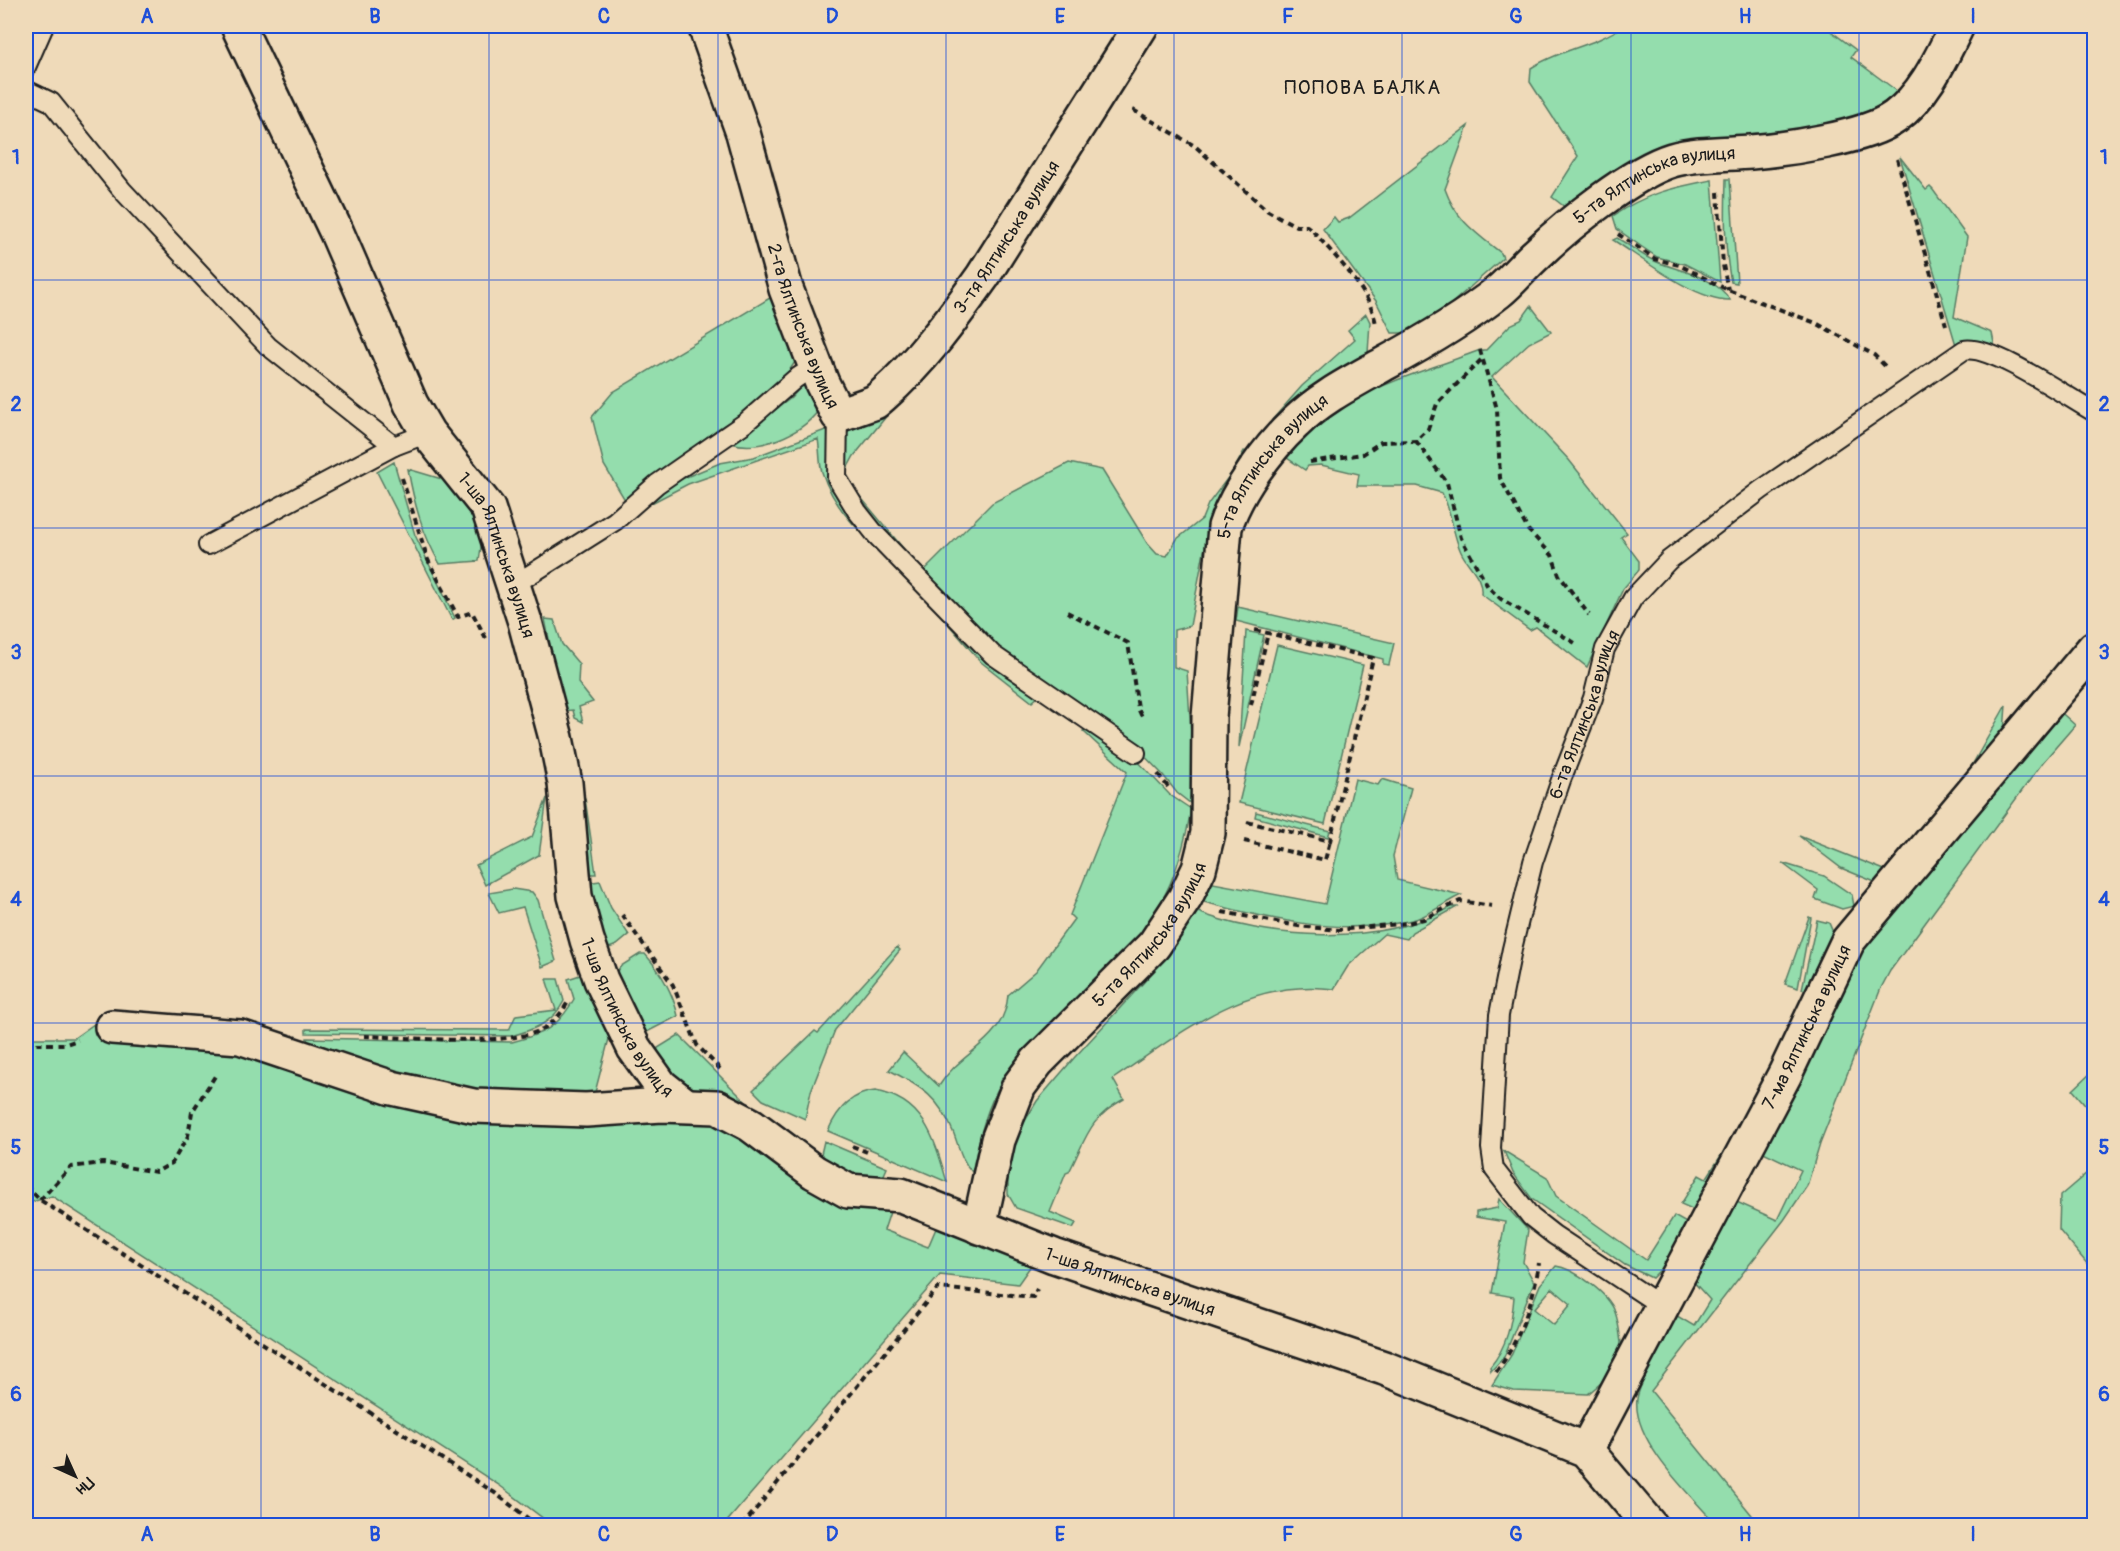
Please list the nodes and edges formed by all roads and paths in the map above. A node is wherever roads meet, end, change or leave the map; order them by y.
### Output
1 (44, 26) edge
2 (238, 26) edge
3 (705, 26) edge
4 (1141, 26) edge
5 (1957, 26) edge
6 (26, 67) edge
7 (26, 90) edge
8 (1101, 91) junction
9 (1880, 124) junction
10 (1716, 155) junction
11 (1591, 209) junction
12 (1728, 290) junction
13 (1364, 293) dead end
14 (1464, 317) junction
15 (1956, 355) junction
16 (1484, 357) junction
17 (815, 366) junction
18 (1904, 392) junction
19 (2094, 412) edge
20 (838, 415) junction
21 (428, 433) junction
22 (1277, 440) junction
23 (1416, 441) junction
24 (394, 446) junction
25 (208, 545) dead end
26 (512, 586) junction
27 (1067, 612) dead end
28 (1215, 621) junction
29 (1612, 634) junction
30 (491, 647) dead end
31 (2094, 648) edge
32 (1603, 658) junction
33 (1148, 728) dead end
34 (1136, 753) dead end
35 (1164, 765) dead end
36 (1159, 775) dead end
37 (1209, 812) junction
38 (1239, 840) dead end
39 (1330, 841) junction
40 (1185, 898) junction
41 (1520, 913) junction
42 (570, 997) dead end
43 (112, 1027) joint
44 (352, 1036) dead end
45 (240, 1037) junction
46 (26, 1044) edge
47 (685, 1105) junction
48 (26, 1186) edge
49 (40, 1200) junction
50 (979, 1227) junction
51 (1554, 1235) junction
52 (1054, 1256) junction
53 (1663, 1307) junction
54 (1492, 1377) dead end
55 (1586, 1450) junction
56 (538, 1526) edge
57 (742, 1526) edge
58 (1650, 1526) edge

1 - 6 lane
2 - 21 street, 1-ша Ялтинська вулиця
3 - 17 street, 2-га Ялтинська вулиця
4 - 8 street, 3-тя Ялтинська вулиця
5 - 9 street, 5-та Ялтинська вулиця
7 - 24 lane
8 - 13 path
8 - 20 street, 3-тя Ялтинська вулиця
9 - 10 street, 5-та Ялтинська вулиця
9 - 15 path
10 - 11 street, 5-та Ялтинська вулиця
10 - 12 path
11 - 12 path
11 - 14 street, 5-та Ялтинська вулиця
12 - 18 path
14 - 16 path
14 - 22 street, 5-та Ялтинська вулиця
15 - 18 lane, 6-та Ялтинська вулиця
15 - 19 lane, 6-та Ялтинська вулиця
16 - 23 path
16 - 29 path
17 - 20 street, 2-га Ялтинська вулиця
17 - 26 lane
18 - 29 lane, 6-та Ялтинська вулиця
20 - 34 lane, 2-га Ялтинська вулиця
21 - 24 lane
21 - 26 street, 1-ша Ялтинська вулиця
22 - 23 path
22 - 28 street, 5-та Ялтинська вулиця
23 - 32 path
24 - 25 lane
24 - 30 path
26 - 47 street, 1-ша Ялтинська вулиця
27 - 33 path
28 - 37 street, 5-та Ялтинська вулиця
28 - 39 path
29 - 32 lane, 6-та Ялтинська вулиця
31 - 53 street, 7-ма Ялтинська вулиця
32 - 41 lane, 6-та Ялтинська вулиця
35 - 36 path
37 - 39 path
37 - 40 street, 5-та Ялтинська вулиця
38 - 39 path
40 - 41 path
40 - 50 street, 5-та Ялтинська вулиця
41 - 51 lane, 6-та Ялтинська вулиця
42 - 44 path
43 - 45 street, 1-ша Ялтинська вулиця
43 - 46 path
45 - 47 street, 1-ша Ялтинська вулиця
45 - 49 path
47 - 50 street, 1-ша Ялтинська вулиця
48 - 49 path
49 - 56 path
50 - 52 street, 1-ша Ялтинська вулиця
51 - 53 lane, 6-та Ялтинська вулиця
51 - 54 path
52 - 55 street, 1-ша Ялтинська вулиця
52 - 57 path
53 - 55 street, 7-ма Ялтинська вулиця
55 - 58 street

